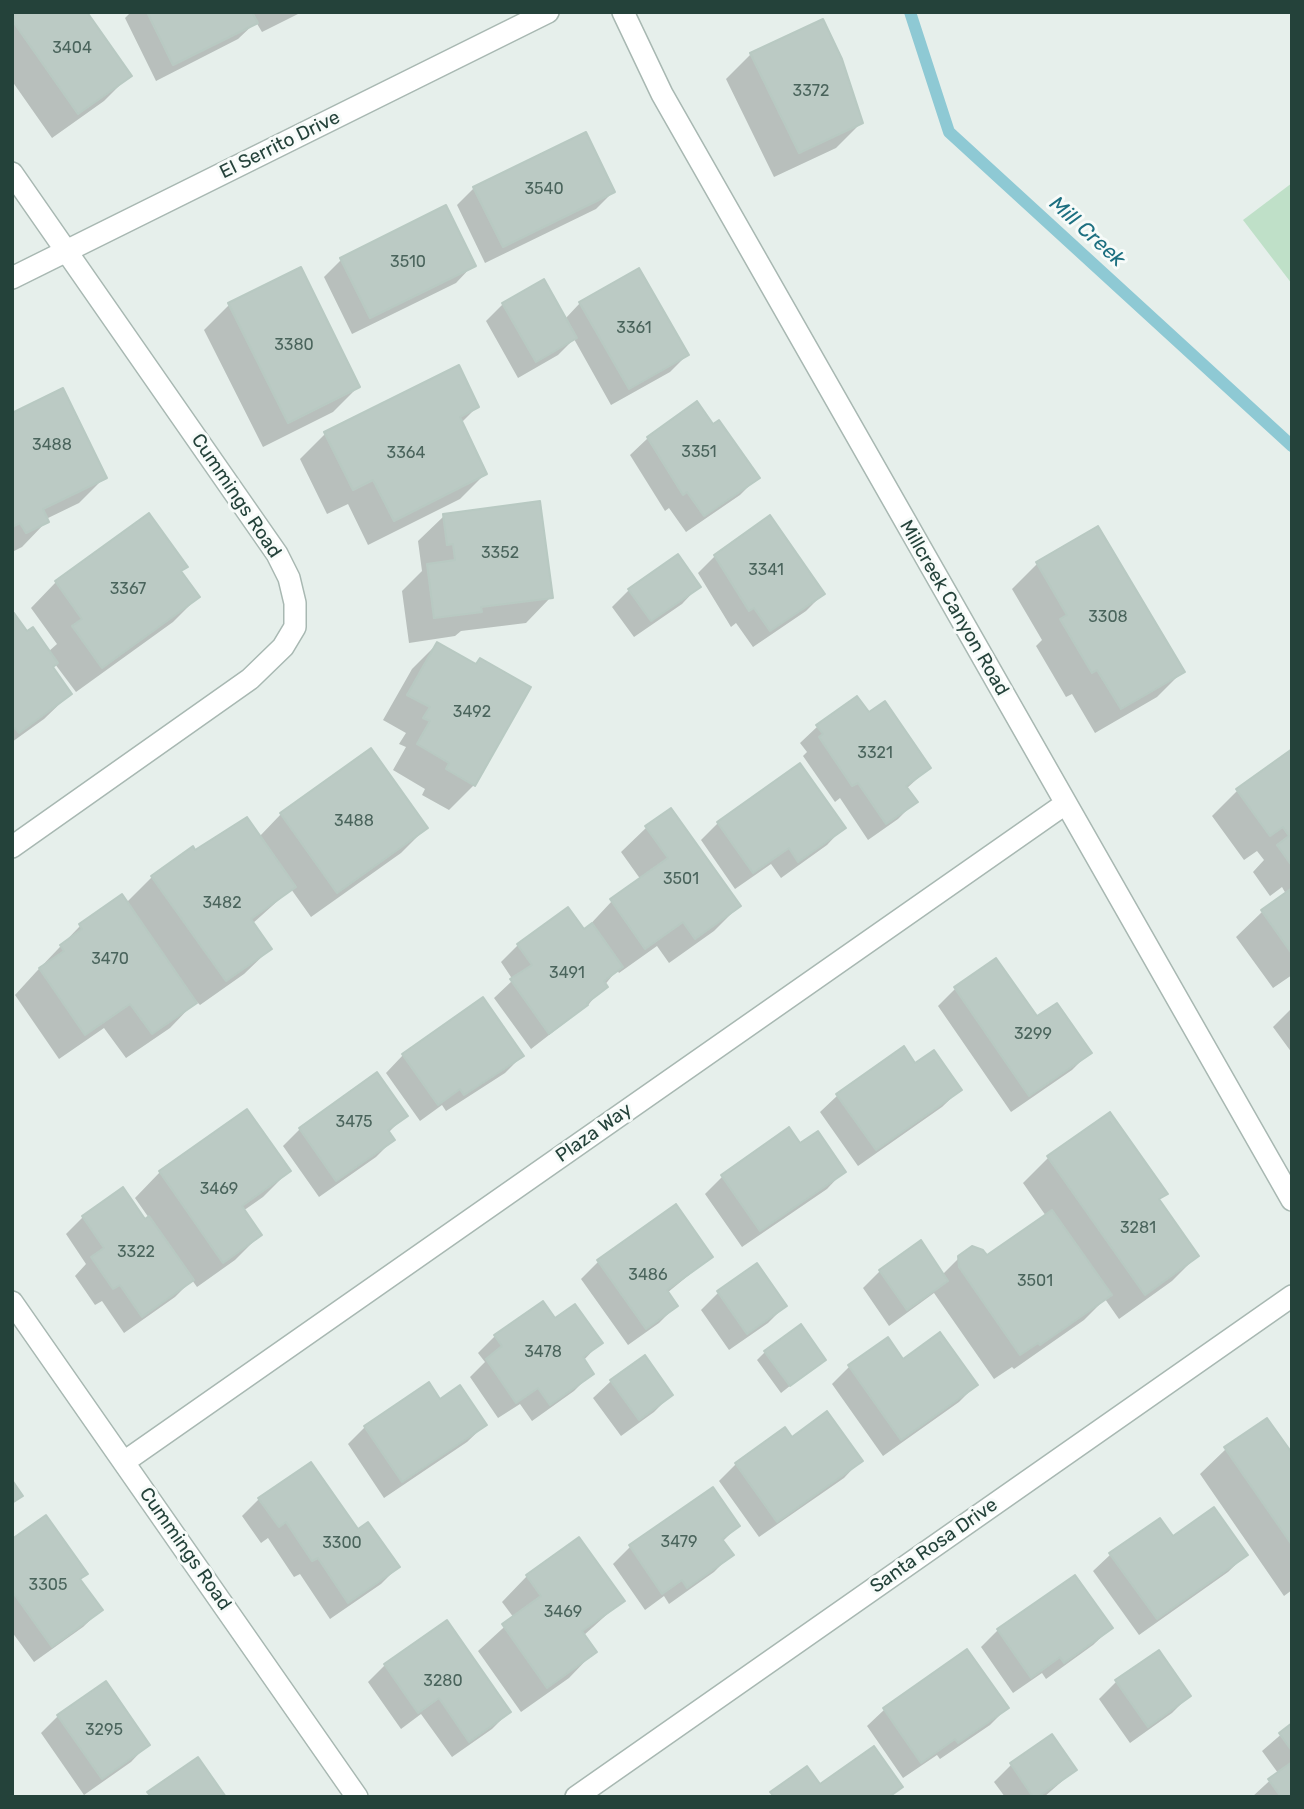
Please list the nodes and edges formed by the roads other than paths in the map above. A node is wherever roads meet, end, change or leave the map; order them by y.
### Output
1 (548, 12) edge
2 (623, 12) edge
3 (12, 173) edge
4 (67, 251) junction
5 (12, 278) edge
6 (1065, 804) junction
7 (12, 846) edge
8 (1292, 1200) edge
9 (1292, 1296) edge
10 (12, 1302) edge
11 (124, 1462) junction
12 (357, 1797) edge
13 (576, 1797) edge

1 - 4 street, El Serrito Drive
2 - 6 street, Millcreek Canyon Road
3 - 4 street, Cummings Road
4 - 5 street, El Serrito Drive
4 - 7 street, Cummings Road
6 - 8 street, Millcreek Canyon Road
6 - 11 street, Plaza Way
9 - 13 street, Santa Rosa Drive
10 - 11 street, Cummings Road
11 - 12 street, Cummings Road

